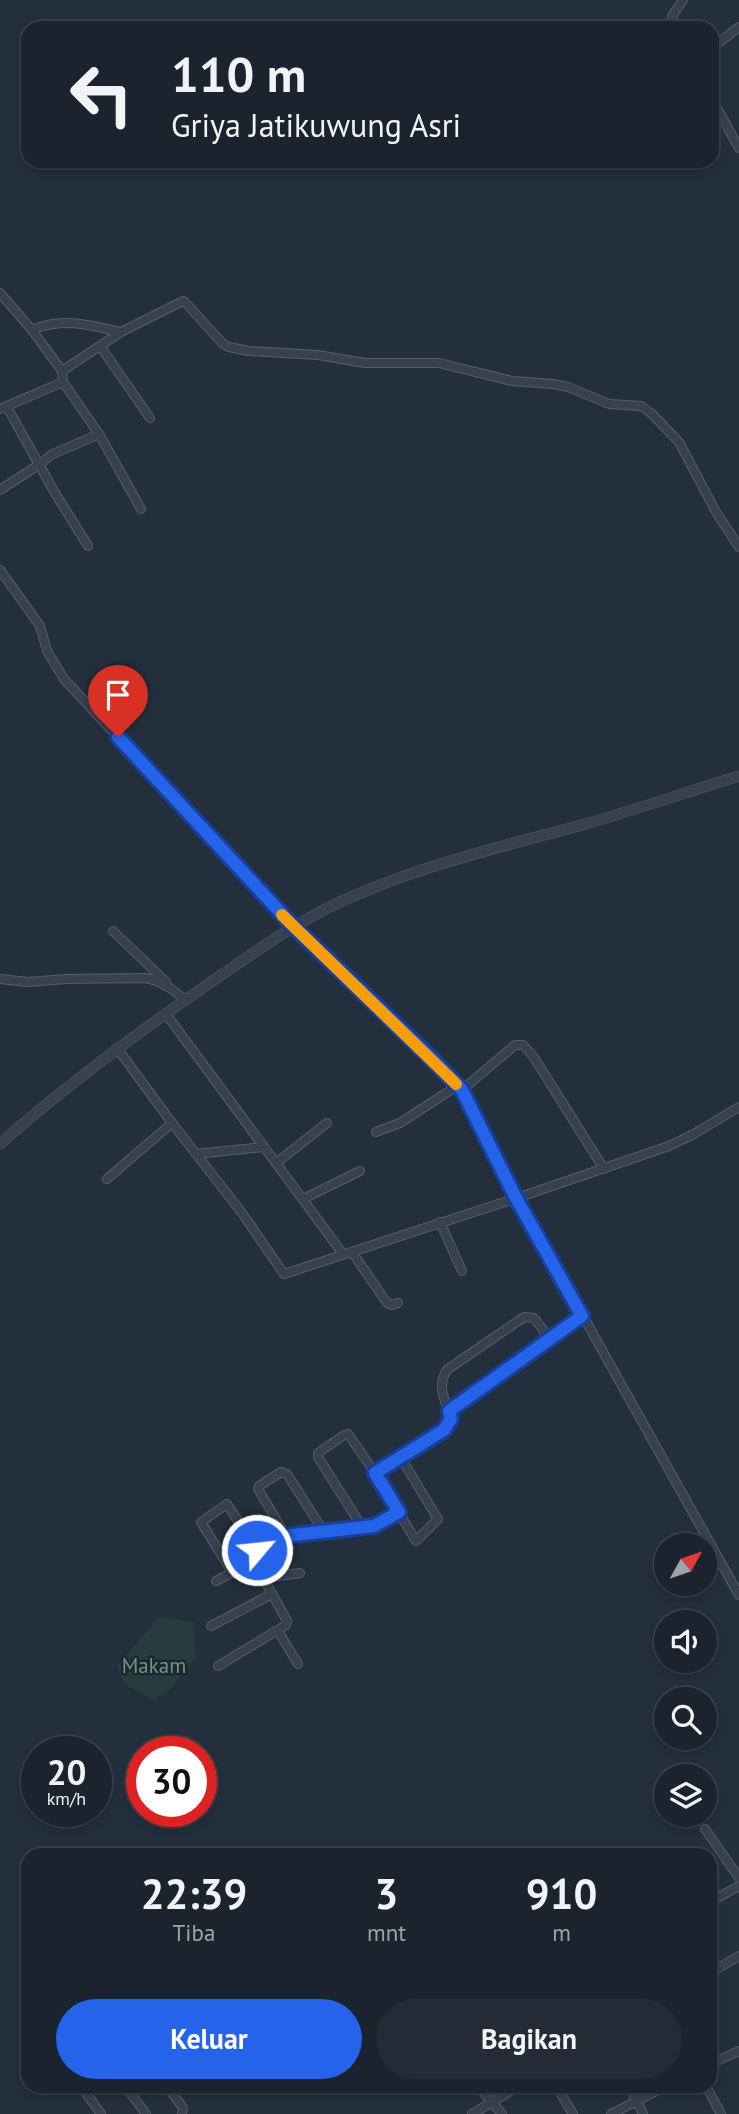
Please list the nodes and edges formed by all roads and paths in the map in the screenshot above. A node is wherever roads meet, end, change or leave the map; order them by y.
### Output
1 (683, 0) edge
2 (673, 21) edge
3 (739, 27) edge
4 (719, 43) edge
5 (719, 112) edge
6 (739, 148) edge
7 (0, 293) edge
8 (32, 330) junction
9 (121, 332) junction
10 (100, 346) junction
11 (62, 371) junction
12 (63, 382) junction
13 (2, 408) edge
14 (150, 418) dead end
15 (99, 433) junction
16 (40, 464) junction
17 (0, 489) edge
18 (141, 509) dead end
19 (88, 546) dead end
20 (739, 547) edge
21 (0, 570) edge
22 (739, 776) edge
23 (293, 926) junction
24 (113, 930) dead end
25 (0, 979) edge
26 (170, 987) junction
27 (185, 1000) junction
28 (166, 1014) junction
29 (117, 1048) junction
30 (459, 1088) junction
31 (739, 1107) edge
32 (172, 1123) junction
33 (327, 1123) dead end
34 (376, 1132) dead end
35 (0, 1144) edge
36 (264, 1147) junction
37 (196, 1154) junction
38 (276, 1163) junction
39 (604, 1169) junction
40 (360, 1171) dead end
41 (107, 1180) dead end
42 (516, 1198) junction
43 (303, 1199) junction
44 (440, 1222) junction
45 (347, 1253) junction
46 (462, 1271) dead end
47 (398, 1303) dead end
48 (582, 1316) junction
49 (550, 1339) junction
50 (449, 1411) junction
51 (401, 1458) junction
52 (375, 1473) junction
53 (399, 1512) junction
54 (362, 1527) junction
55 (324, 1532) junction
56 (286, 1536) junction
57 (257, 1550) junction
58 (254, 1561) junction
59 (232, 1572) junction
60 (300, 1573) dead end
61 (263, 1578) junction
62 (216, 1581) dead end
63 (272, 1594) junction
64 (739, 1595) edge
65 (211, 1626) dead end
66 (278, 1631) junction
67 (298, 1664) dead end
68 (218, 1666) dead end
69 (705, 1829) dead end
70 (739, 1878) edge
71 (739, 1886) edge
72 (717, 1898) edge
73 (739, 1956) edge
74 (717, 1969) edge
75 (739, 2050) edge
76 (717, 2061) edge
77 (86, 2093) edge
78 (130, 2093) edge
79 (172, 2093) edge
80 (484, 2093) edge
81 (507, 2093) edge
82 (560, 2093) edge
83 (632, 2093) edge
84 (652, 2093) edge
85 (710, 2093) edge
86 (636, 2101) junction
87 (492, 2102) junction
88 (101, 2114) edge
89 (146, 2114) edge
90 (182, 2114) edge
91 (472, 2114) edge
92 (502, 2114) edge
93 (573, 2114) edge
94 (611, 2114) edge
95 (643, 2114) edge
96 (721, 2114) edge

1 - 2 street
3 - 4 street
5 - 6 street
7 - 8 street
8 - 9 street
8 - 11 street
9 - 10 street
9 - 20 street
10 - 11 street
10 - 14 street
11 - 12 street
12 - 13 street
12 - 15 street
13 - 16 street
15 - 16 street
15 - 18 street
16 - 17 street
16 - 19 street
21 - 23 street
22 - 23 street
23 - 27 street
23 - 30 street
24 - 26 street
25 - 26 street
26 - 27 street
27 - 28 street
28 - 29 street
28 - 36 street
29 - 32 street
29 - 35 street
30 - 34 street
30 - 39 street
30 - 42 street
31 - 39 street
32 - 37 street
32 - 41 street
33 - 38 street
36 - 37 street
36 - 38 street
37 - 45 street
38 - 43 street
39 - 42 street
40 - 43 street
42 - 44 street
42 - 48 street
43 - 45 street
44 - 45 street
44 - 46 street
45 - 47 street
48 - 49 street
48 - 64 street
49 - 50 street
49 - 50 street
50 - 51 street
51 - 52 street
51 - 53 street
52 - 53 street
52 - 54 street
53 - 54 street
54 - 55 street
55 - 56 street
55 - 56 street
56 - 57 street
57 - 58 street
57 - 59 street
58 - 59 street
58 - 61 street
59 - 62 street
60 - 61 street
61 - 63 street
63 - 65 street
63 - 66 street
66 - 67 street
66 - 68 street
69 - 70 street
71 - 72 street
73 - 74 street
75 - 76 street
77 - 88 street
78 - 89 street
79 - 90 street
80 - 87 street
81 - 87 street
82 - 93 street
83 - 86 street
84 - 86 street
85 - 96 street
86 - 94 street
86 - 95 street
87 - 91 street
87 - 92 street

